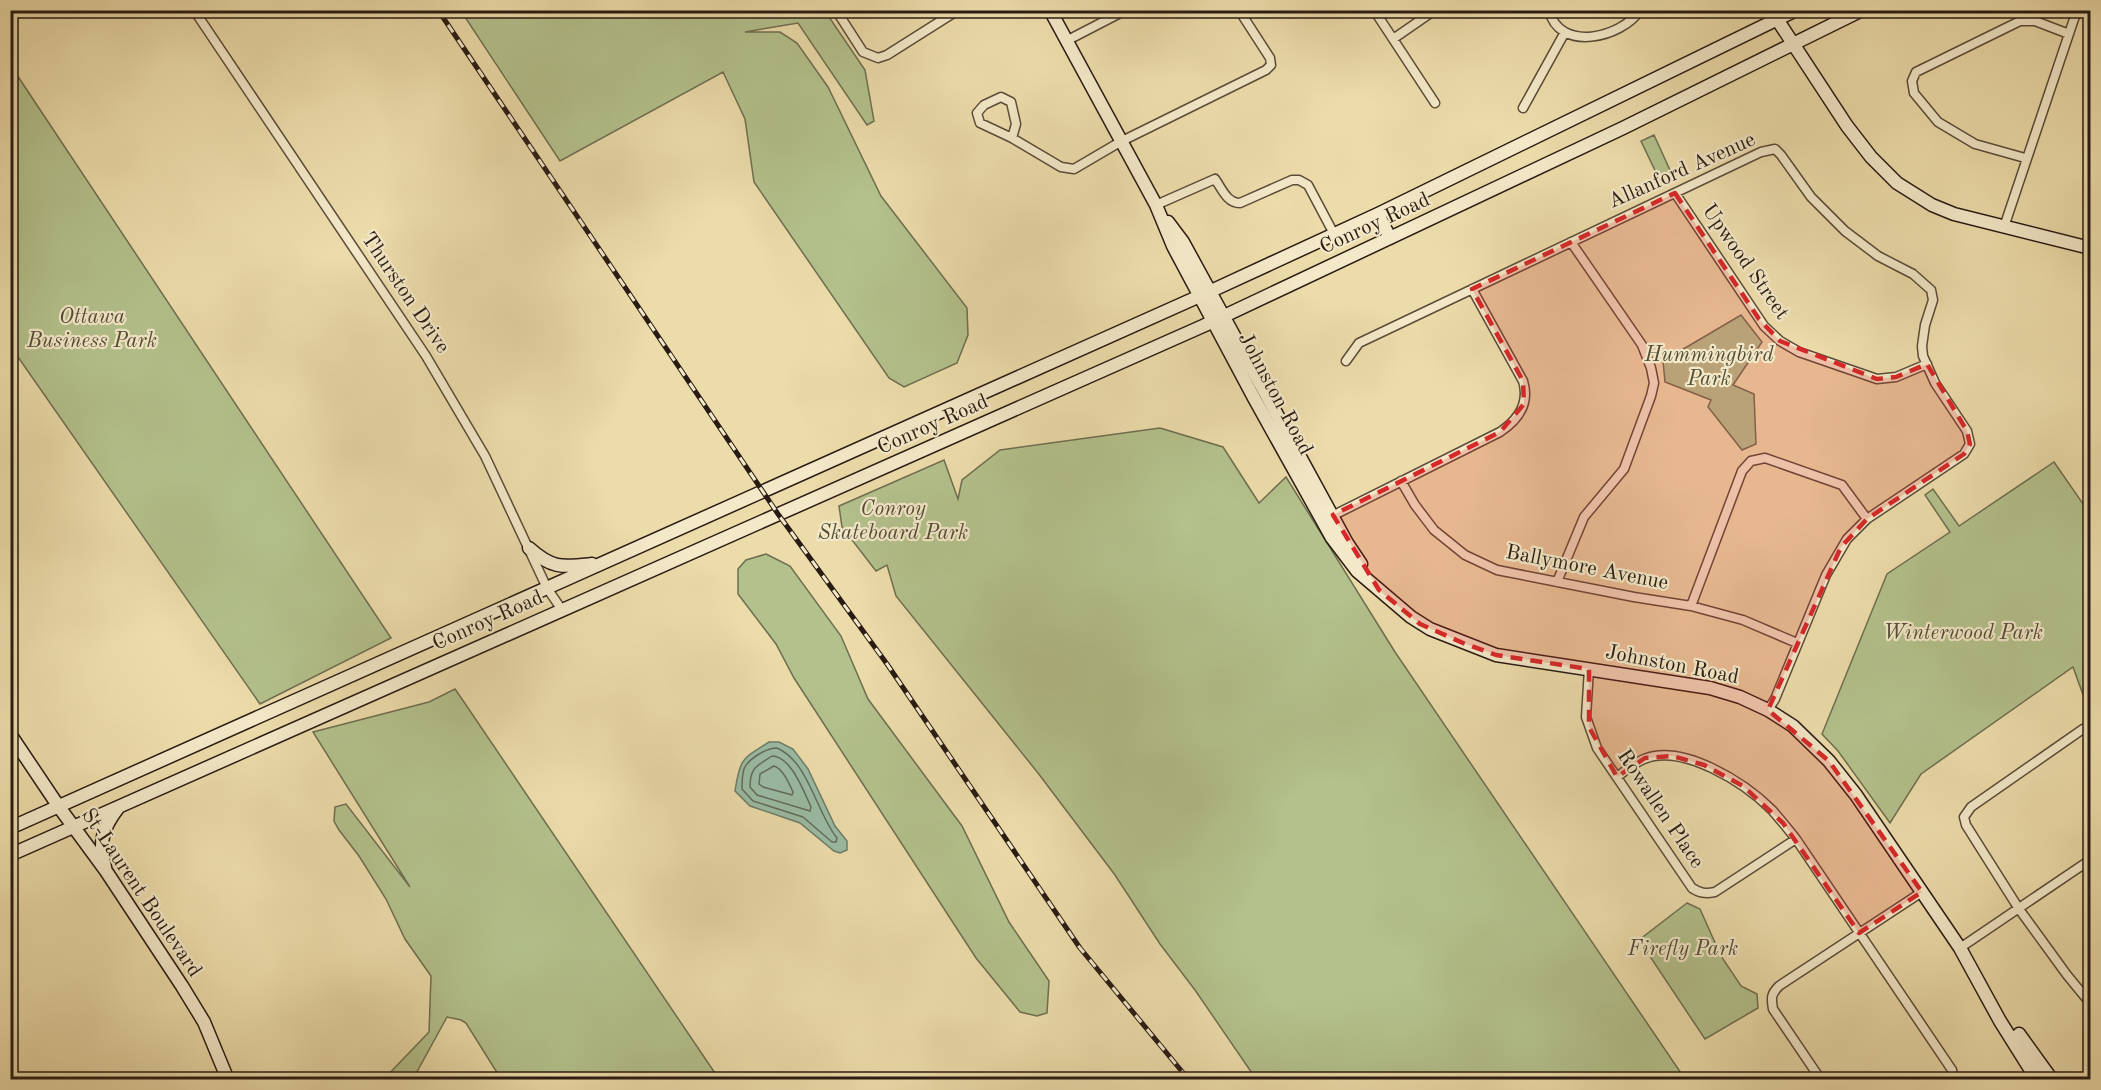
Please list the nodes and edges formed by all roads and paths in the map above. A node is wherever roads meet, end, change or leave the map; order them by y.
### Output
1 (194, 10) edge
2 (836, 10) edge
3 (1050, 10) edge
4 (1126, 10) edge
5 (1239, 10) edge
6 (1374, 10) edge
7 (1435, 10) edge
8 (1549, 10) edge
9 (1640, 10) edge
10 (1796, 10) edge
11 (1862, 10) edge
12 (2077, 10) edge
13 (956, 11) edge
14 (1774, 15) edge
15 (1565, 32) junction
16 (2069, 34) junction
17 (1393, 39) junction
18 (1066, 41) junction
19 (1794, 44) junction
20 (1435, 103) dead end
21 (1523, 108) dead end
22 (1012, 138) junction
23 (1120, 142) junction
24 (2025, 158) junction
25 (1675, 193) junction
26 (1156, 205) junction
27 (1378, 214) junction
28 (2004, 227) junction
29 (1334, 234) junction
30 (1390, 238) junction
31 (1571, 242) junction
32 (2091, 248) edge
33 (1472, 289) junction
34 (1206, 293) junction
35 (1219, 319) junction
36 (1346, 361) dead end
37 (1927, 364) junction
38 (1401, 481) junction
39 (1328, 518) junction
40 (1867, 519) junction
41 (529, 548) junction
42 (605, 563) junction
43 (1557, 582) junction
44 (547, 588) junction
45 (1691, 606) junction
46 (562, 610) junction
47 (1797, 643) junction
48 (1589, 669) junction
49 (1768, 710) junction
50 (2091, 727) edge
51 (10, 734) edge
52 (1617, 777) junction
53 (59, 807) junction
54 (119, 807) junction
55 (74, 827) junction
56 (10, 828) edge
57 (1796, 839) junction
58 (10, 855) edge
59 (2091, 860) edge
60 (106, 871) junction
61 (1922, 892) junction
62 (2019, 909) junction
63 (1859, 933) junction
64 (1960, 948) junction
65 (2090, 1001) edge
66 (2047, 1079) edge
67 (228, 1080) edge
68 (1821, 1080) edge
69 (1954, 1080) edge

1 - 41 street, Thurston Drive
2 - 13 street
3 - 18 main road, Johnston Road
4 - 18 street
5 - 23 street
6 - 17 street
7 - 17 street
8 - 15 street
9 - 15 street
10 - 14 main road, Conroy Road
11 - 19 main road, Conroy Road
12 - 16 street
14 - 19 main road
14 - 27 main road, Conroy Road
15 - 21 street
16 - 24 street
16 - 24 street
17 - 20 street
18 - 23 main road, Johnston Road
19 - 28 main road
19 - 30 main road, Conroy Road
22 - 22 street
22 - 23 street
23 - 26 main road, Johnston Road
24 - 28 street
25 - 31 street, Allanford Avenue
25 - 37 street, Upwood Street
25 - 37 street, Allanford Avenue
26 - 29 street
26 - 34 main road, Johnston Road
27 - 29 main road, Conroy Road
27 - 30 main road
28 - 32 main road
29 - 34 main road, Conroy Road
30 - 35 main road, Conroy Road
31 - 33 street, Allanford Avenue
31 - 43 street
33 - 36 street, Allanford Avenue
33 - 38 street
34 - 35 main road, Johnston Road
34 - 42 main road, Conroy Road
35 - 39 main road, Johnston Road
35 - 46 main road, Conroy Road
37 - 40 street, Allanford Avenue
38 - 39 street
38 - 43 street, Ballymore Avenue
39 - 48 main road, Johnston Road
40 - 45 street
40 - 47 street, Allanford Avenue
41 - 42 main road
41 - 44 street, Thurston Drive
42 - 44 main road, Conroy Road
43 - 45 street, Ballymore Avenue
44 - 46 street, Thurston Drive
44 - 53 main road, Conroy Road
45 - 47 street, Ballymore Avenue
46 - 54 main road, Conroy Road
47 - 49 street, Allanford Avenue
48 - 49 main road, Johnston Road
48 - 52 street, Rowallen Place
49 - 61 main road, Johnston Road
50 - 62 street
51 - 53 main road, St-Laurent Boulevard
52 - 57 street
52 - 57 street, Rowallen Place
53 - 55 main road, St-Laurent Boulevard
53 - 56 main road, Conroy Road
54 - 55 main road, Conroy Road
54 - 60 main road
55 - 58 main road, Conroy Road
55 - 60 main road, St-Laurent Boulevard
57 - 63 street
59 - 62 street
60 - 67 main road, St-Laurent Boulevard
61 - 63 street
61 - 64 main road, Johnston Road
62 - 64 street
62 - 65 street
63 - 68 street
63 - 69 street
64 - 66 main road, Johnston Road

